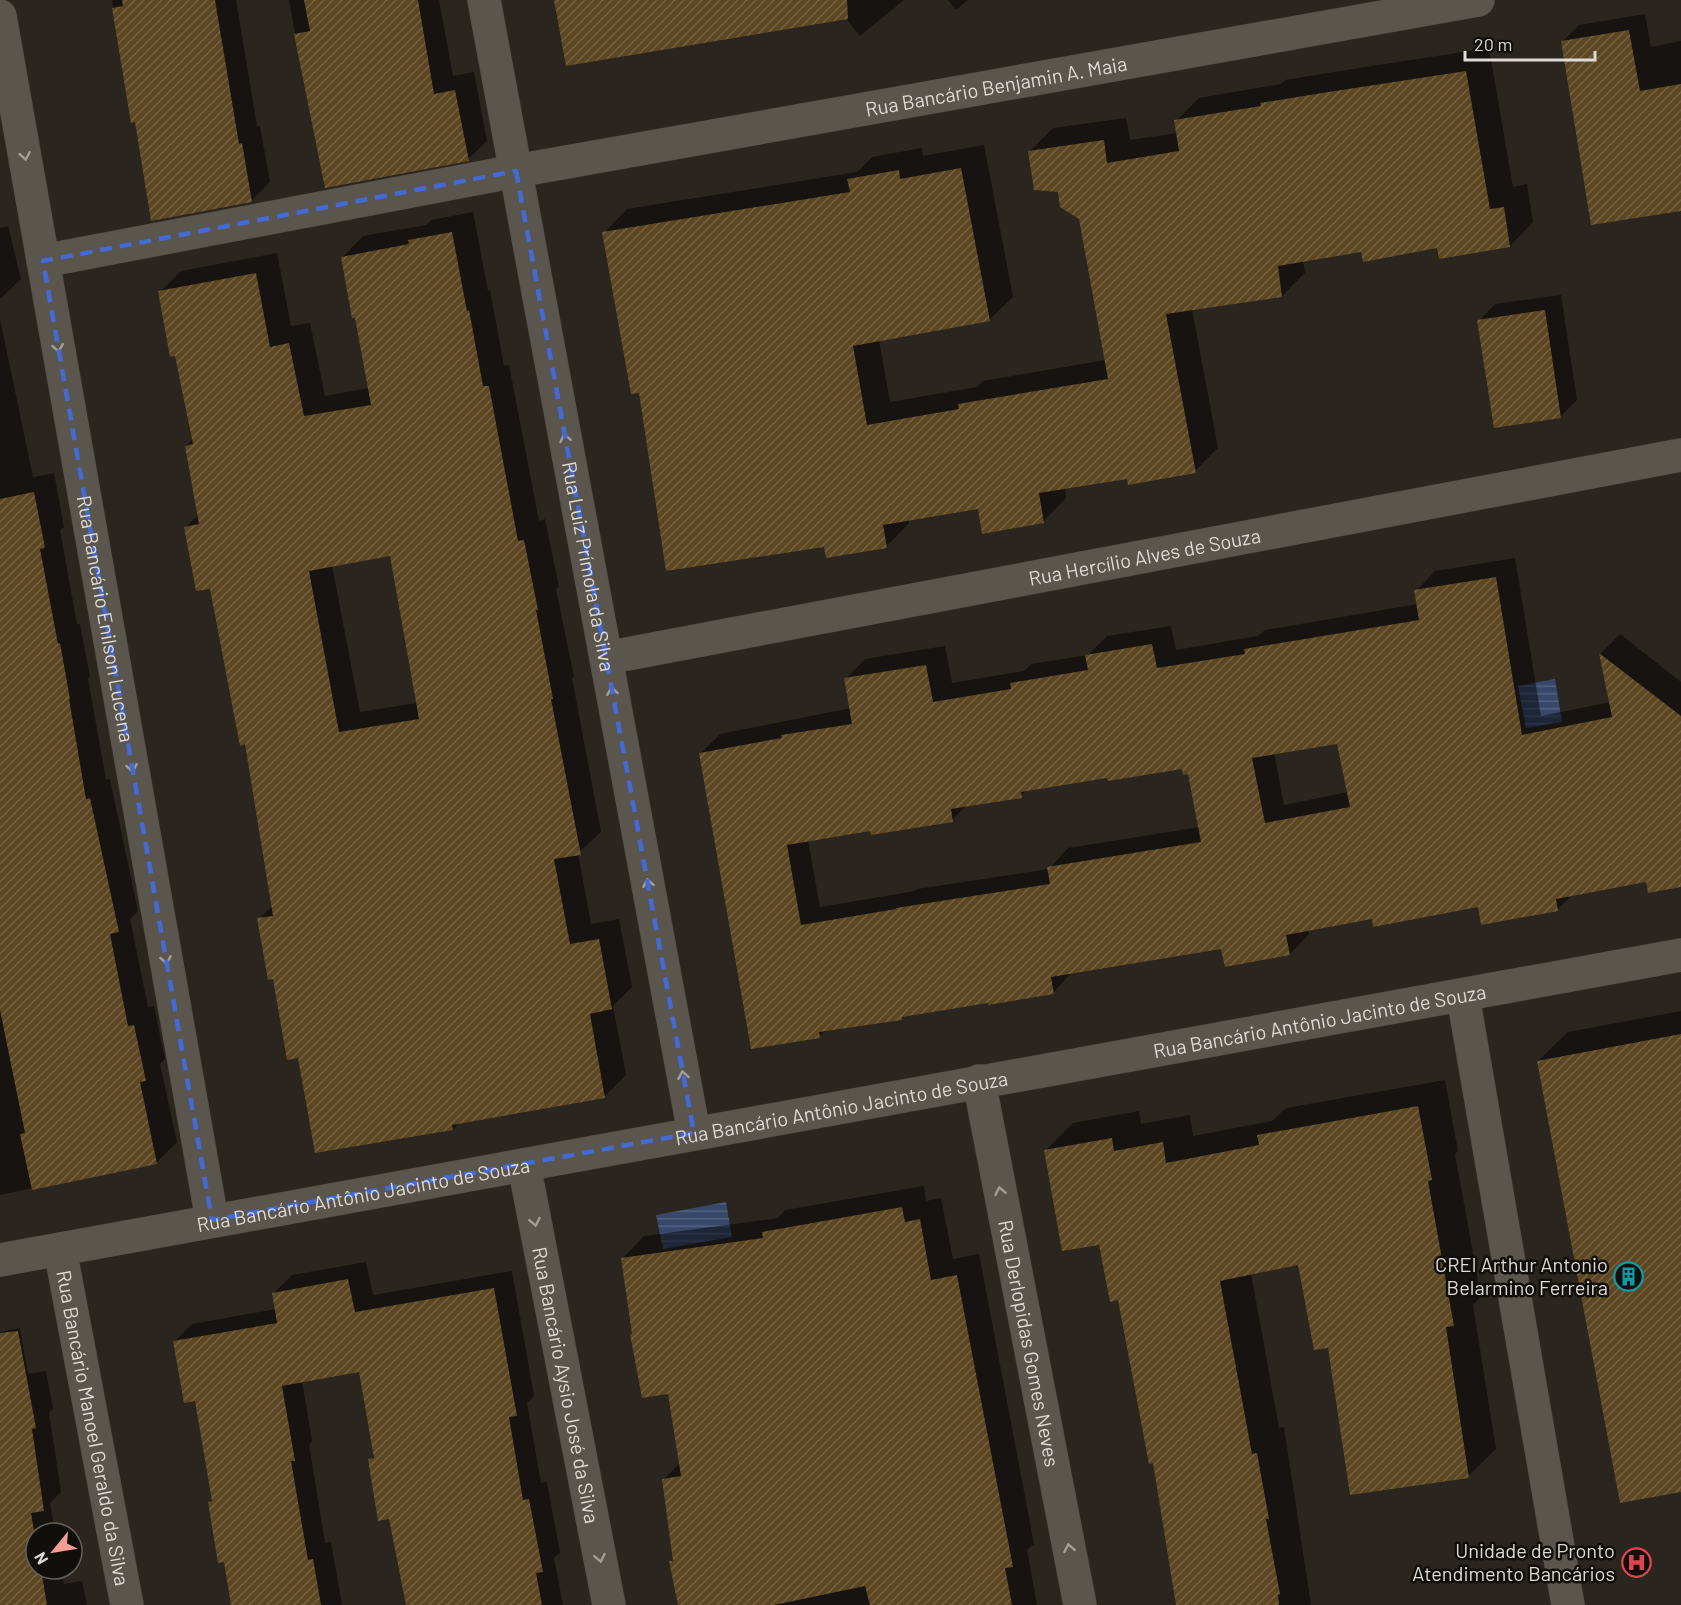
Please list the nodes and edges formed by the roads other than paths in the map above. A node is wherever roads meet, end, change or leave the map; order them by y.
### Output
1 (484, 0) edge
2 (1478, 0) edge
3 (0, 16) edge
4 (8, 107) edge
5 (516, 171) junction
6 (43, 261) junction
7 (1681, 455) edge
8 (606, 658) junction
9 (1681, 955) edge
10 (1463, 996) junction
11 (978, 1081) junction
12 (694, 1132) junction
13 (524, 1165) junction
14 (212, 1220) junction
15 (60, 1249) junction
16 (0, 1260) edge
17 (127, 1605) edge
18 (609, 1605) edge
19 (1080, 1605) edge
20 (1568, 1605) edge

1 - 5 street, Rua Luiz Prímola da Silva
2 - 5 street, Rua Bancário Benjamin A. Maia
3 - 4 street, Rua Bancário Enilson Lucena
4 -> 6 street, Rua Bancário Enilson Lucena
5 - 6 street, Rua Bancário Benjamin A. Maia
8 -> 5 street, Rua Luiz Prímola da Silva
6 -> 14 street, Rua Bancário Enilson Lucena
7 - 8 street, Rua Hercílio Alves de Souza
12 -> 8 street, Rua Luiz Prímola da Silva
9 - 10 street, Rua Bancário Antônio Jacinto de Souza
10 - 11 street, Rua Bancário Antônio Jacinto de Souza
10 - 20 street
11 - 12 street, Rua Bancário Antônio Jacinto de Souza
19 -> 11 street, Rua Derlopidas Gomes Neves
12 - 13 street, Rua Bancário Antônio Jacinto de Souza
13 - 14 street, Rua Bancário Antônio Jacinto de Souza
13 -> 18 street, Rua Bancário Aysio José da Silva
14 - 15 street, Rua Bancário Antônio Jacinto de Souza
15 - 16 street, Rua Bancário Antônio Jacinto de Souza
15 - 17 street, Rua Bancário Manoel Geraldo da Silva

